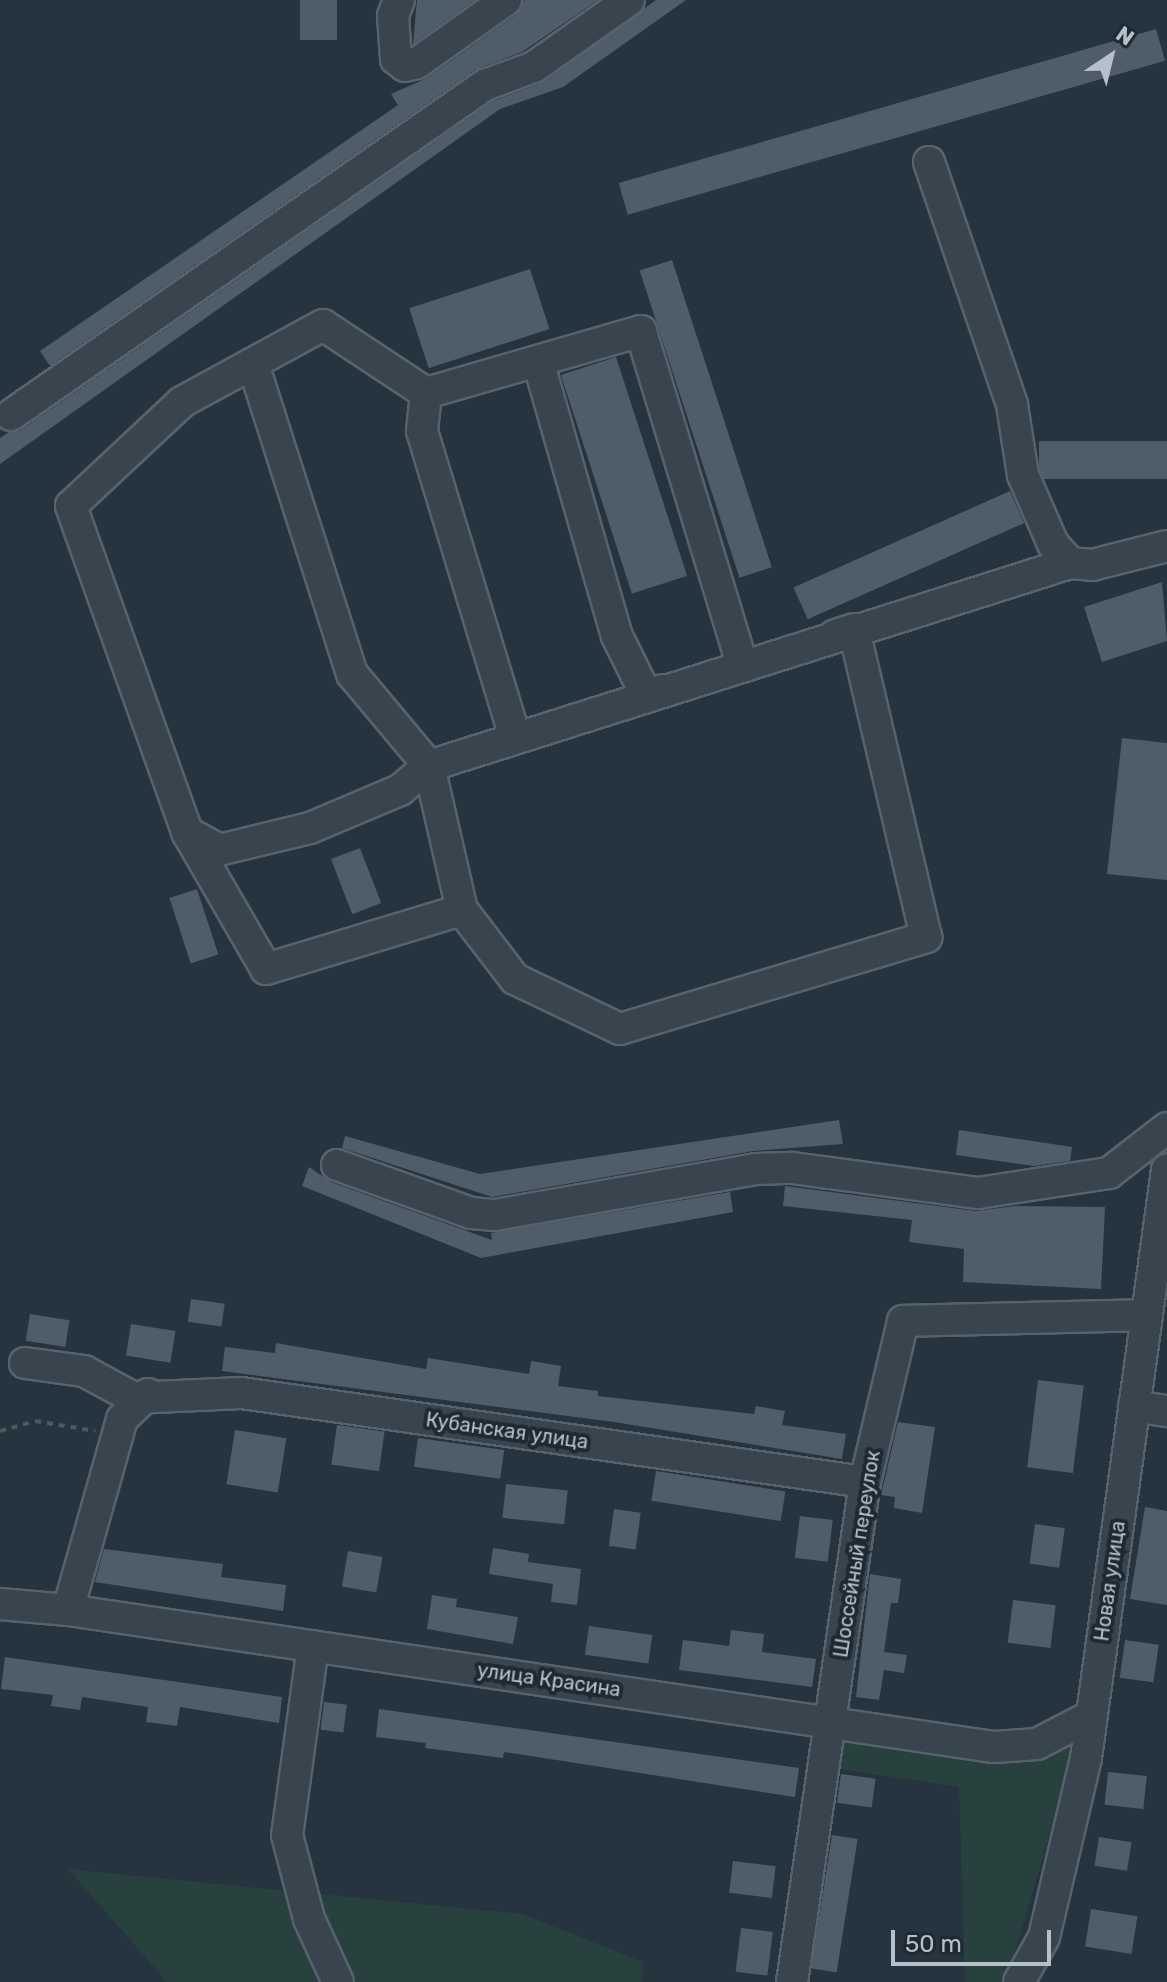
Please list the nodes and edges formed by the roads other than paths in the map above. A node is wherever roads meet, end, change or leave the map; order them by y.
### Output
1 (399, 0) edge
2 (506, 0) edge
3 (629, 0) edge
4 (929, 162) dead end
5 (538, 361) junction
6 (253, 363) junction
7 (426, 393) junction
8 (11, 415) dead end
9 (1167, 546) edge
10 (1070, 563) junction
11 (854, 629) junction
12 (742, 664) junction
13 (646, 695) junction
14 (515, 738) junction
15 (429, 766) junction
16 (187, 832) junction
17 (462, 910) junction
18 (1167, 1128) edge
19 (337, 1165) dead end
20 (1167, 1170) edge
21 (1147, 1315) junction
22 (25, 1363) dead end
23 (148, 1394) junction
24 (1134, 1406) junction
25 (1167, 1411) edge
26 (865, 1482) junction
27 (0, 1604) edge
28 (68, 1610) junction
29 (313, 1646) junction
30 (1091, 1716) junction
31 (832, 1721) junction
32 (338, 1982) edge
33 (792, 1982) edge
34 (1019, 1982) edge

1 - 2 street
3 - 8 street
4 - 10 street
5 - 7 street
5 - 12 street
5 - 13 street
6 - 7 street
6 - 15 street
6 - 16 street
7 - 14 street
9 - 10 street
10 - 11 street
11 - 12 street
11 - 13 street
11 - 17 street
12 - 13 street
13 - 14 street
14 - 15 street
15 - 16 street
15 - 17 street
16 - 17 street
18 - 19 street
20 - 21 street, Новая улица
21 - 24 street, Новая улица
21 - 26 street, Шоссейный переулок
22 - 23 street, Кубанская улица
23 - 26 street, Кубанская улица
23 - 28 street
24 - 25 street
24 - 30 street, Новая улица
26 - 31 street, Шоссейный переулок
27 - 28 street, улица Красина
28 - 29 street, улица Красина
29 - 31 street, улица Красина
29 - 32 street
30 - 31 street, улица Красина
30 - 34 street, Новая улица
31 - 33 street, Шоссейный переулок

